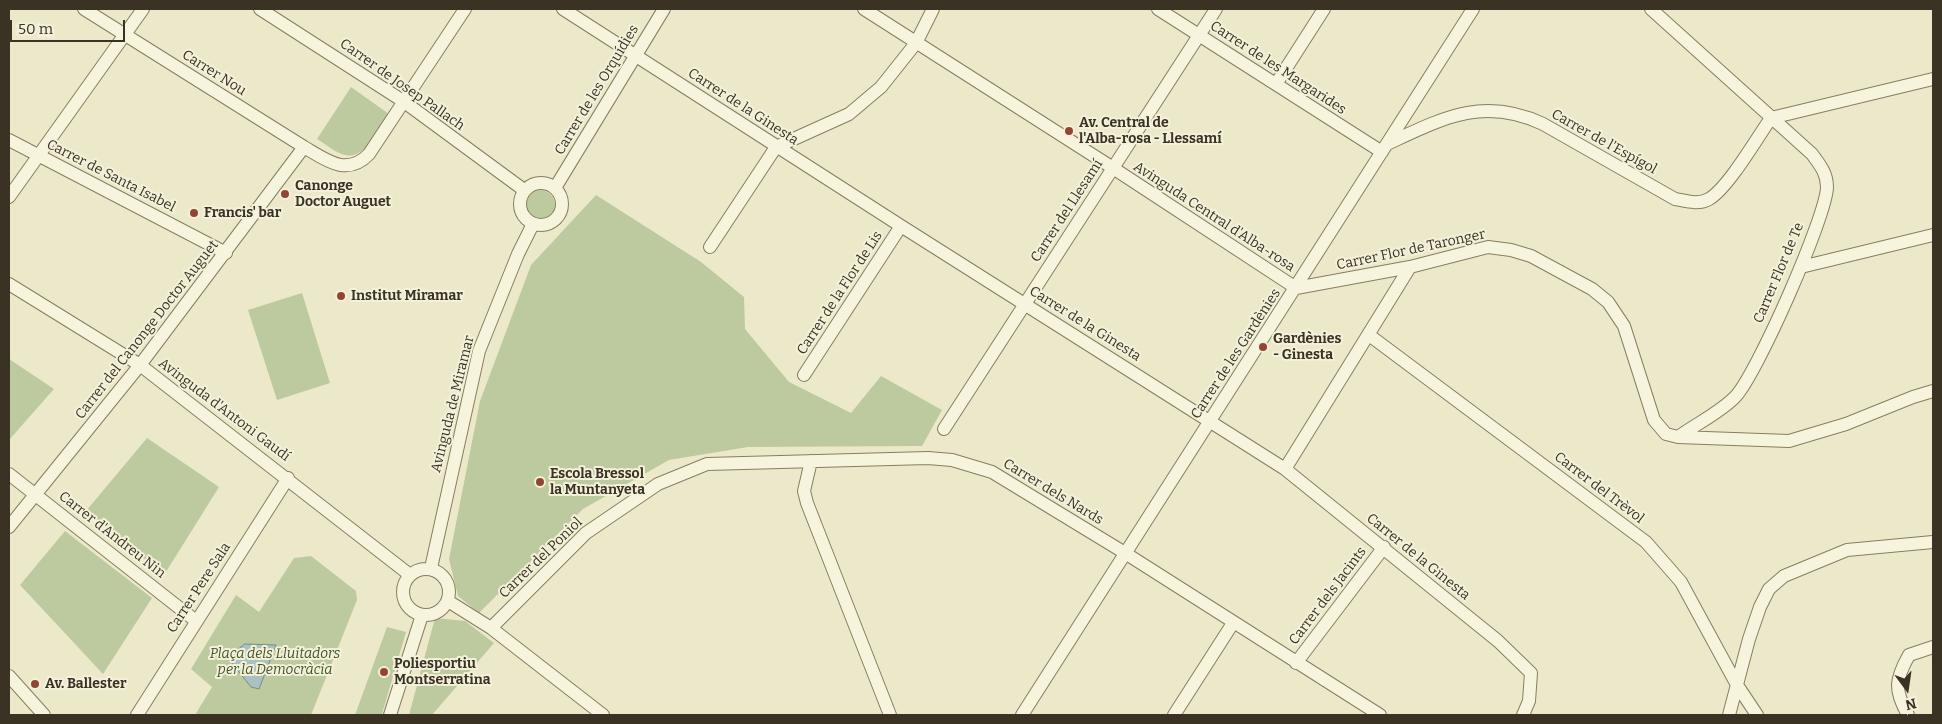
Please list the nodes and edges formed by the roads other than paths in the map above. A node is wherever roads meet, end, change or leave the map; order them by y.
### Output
1 (84, 9) edge
2 (143, 9) edge
3 (260, 9) edge
4 (465, 9) edge
5 (563, 9) edge
6 (664, 9) edge
7 (864, 9) edge
8 (933, 9) edge
9 (1158, 9) edge
10 (1216, 9) edge
11 (1324, 9) edge
12 (1473, 9) edge
13 (1651, 9) edge
14 (125, 34) junction
15 (1199, 35) junction
16 (916, 43) junction
17 (635, 55) junction
18 (1933, 79) edge
19 (1276, 84) junction
20 (403, 101) junction
21 (1771, 118) junction
22 (9, 140) edge
23 (776, 146) junction
24 (304, 147) junction
25 (1385, 148) junction
26 (38, 156) junction
27 (1113, 168) junction
28 (555, 188) junction
29 (524, 190) junction
30 (9, 197) edge
31 (533, 224) junction
32 (901, 226) junction
33 (1933, 235) edge
34 (710, 247) dead end
35 (226, 253) junction
36 (1410, 267) junction
37 (1801, 267) junction
38 (9, 284) edge
39 (1296, 288) junction
40 (1025, 303) junction
41 (1369, 335) junction
42 (140, 366) junction
43 (804, 376) dead end
44 (1933, 391) edge
45 (1211, 421) junction
46 (944, 429) dead end
47 (1678, 437) junction
48 (811, 461) junction
49 (1285, 469) junction
50 (9, 474) edge
51 (288, 478) junction
52 (35, 495) junction
53 (9, 527) edge
54 (1933, 542) edge
55 (1384, 547) junction
56 (1125, 553) junction
57 (431, 568) junction
58 (410, 575) junction
59 (448, 600) junction
60 (422, 615) junction
61 (196, 621) junction
62 (1233, 623) junction
63 (491, 628) junction
64 (1933, 648) edge
65 (1296, 663) junction
66 (9, 676) edge
67 (1737, 686) junction
68 (44, 715) edge
69 (137, 715) edge
70 (390, 715) edge
71 (603, 715) edge
72 (890, 715) edge
73 (1022, 715) edge
74 (1174, 715) edge
75 (1380, 715) edge
76 (1523, 715) edge
77 (1730, 715) edge
78 (1757, 715) edge
79 (1908, 715) edge

1 - 14 street, Carrer Nou
2 - 14 street
3 - 20 street, Carrer de Josep Pallach
4 - 20 street, Carrer Nou
5 - 17 street, Carrer de la Ginesta
6 - 17 street, Carrer de les Orquídies
7 - 16 street, Avinguda Central d'Alba-rosa
8 - 16 street
9 - 15 street, Carrer de les Margarides
10 - 15 street, Carrer del Llesamí
11 - 19 street
12 - 25 street, Carrer de les Gardènies
13 - 21 street, Carrer Flor de Te
14 - 24 street, Carrer Nou
14 - 26 street
15 - 19 street, Carrer de les Margarides
15 - 27 street, Carrer del Llesamí
16 - 23 street
16 - 27 street, Avinguda Central d'Alba-rosa
17 - 23 street, Carrer de la Ginesta
17 - 28 street, Carrer de les Orquídies
18 - 21 street
19 - 25 street, Carrer de les Margarides
20 - 24 street, Carrer Nou
20 - 29 street, Carrer de Josep Pallach
21 - 25 street, Carrer de l'Espígol
21 - 37 street, Carrer Flor de Te
22 - 26 street, Carrer de Santa Isabel
23 - 32 street, Carrer de la Ginesta
23 - 34 street
24 - 35 street, Carrer del Canonge Doctor Auguet
25 - 39 street, Carrer de les Gardènies
26 - 30 street
26 - 35 street, Carrer de Santa Isabel
27 - 39 street, Avinguda Central d'Alba-rosa
27 - 40 street, Carrer del Llesamí
28 - 29 street
28 - 31 street
29 - 31 street
31 - 57 street, Avinguda de Miramar
32 - 40 street, Carrer de la Ginesta
32 - 43 street, Carrer de la Flor de Lis
33 - 37 street
35 - 42 street, Carrer del Canonge Doctor Auguet
36 - 39 street, Carrer Flor de Taronger
36 - 41 street
36 - 47 street, Carrer Flor de Taronger
37 - 47 street, Carrer Flor de Te
38 - 42 street, Avinguda d'Antoni Gaudí
39 - 45 street, Carrer de les Gardènies
40 - 45 street, Carrer de la Ginesta
40 - 46 street, Carrer del Llesamí
41 - 49 street
41 - 67 street, Carrer del Trèvol
42 - 51 street, Avinguda d'Antoni Gaudí
42 - 52 street, Carrer del Canonge Doctor Auguet
44 - 47 street, Carrer Flor de Taronger
45 - 49 street, Carrer de la Ginesta
45 - 56 street, Carrer de les Gardènies
48 - 56 street, Carrer dels Nards
48 - 63 street, Carrer del Poniol
48 - 72 street
49 - 55 street, Carrer de la Ginesta
50 - 52 street, Carrer d'Andreu Nin
51 - 58 street, Avinguda d'Antoni Gaudí
51 - 61 street, Carrer Pere Sala
52 - 53 street, Carrer del Canonge Doctor Auguet
52 - 61 street, Carrer d'Andreu Nin
54 - 67 street
55 - 65 street, Carrer dels Jacints
55 - 76 street, Carrer de la Ginesta
56 - 62 street, Carrer dels Nards
56 - 73 street, Carrer de les Gardènies
57 - 58 street
57 - 59 street
58 - 60 street
59 - 60 street
59 - 63 street
60 - 70 street
61 - 69 street, Carrer Pere Sala
62 - 65 street, Carrer dels Nards
62 - 74 street
63 - 71 street
64 - 79 street
65 - 75 street, Carrer dels Nards
66 - 68 street
67 - 77 street
67 - 78 street, Carrer del Trèvol

